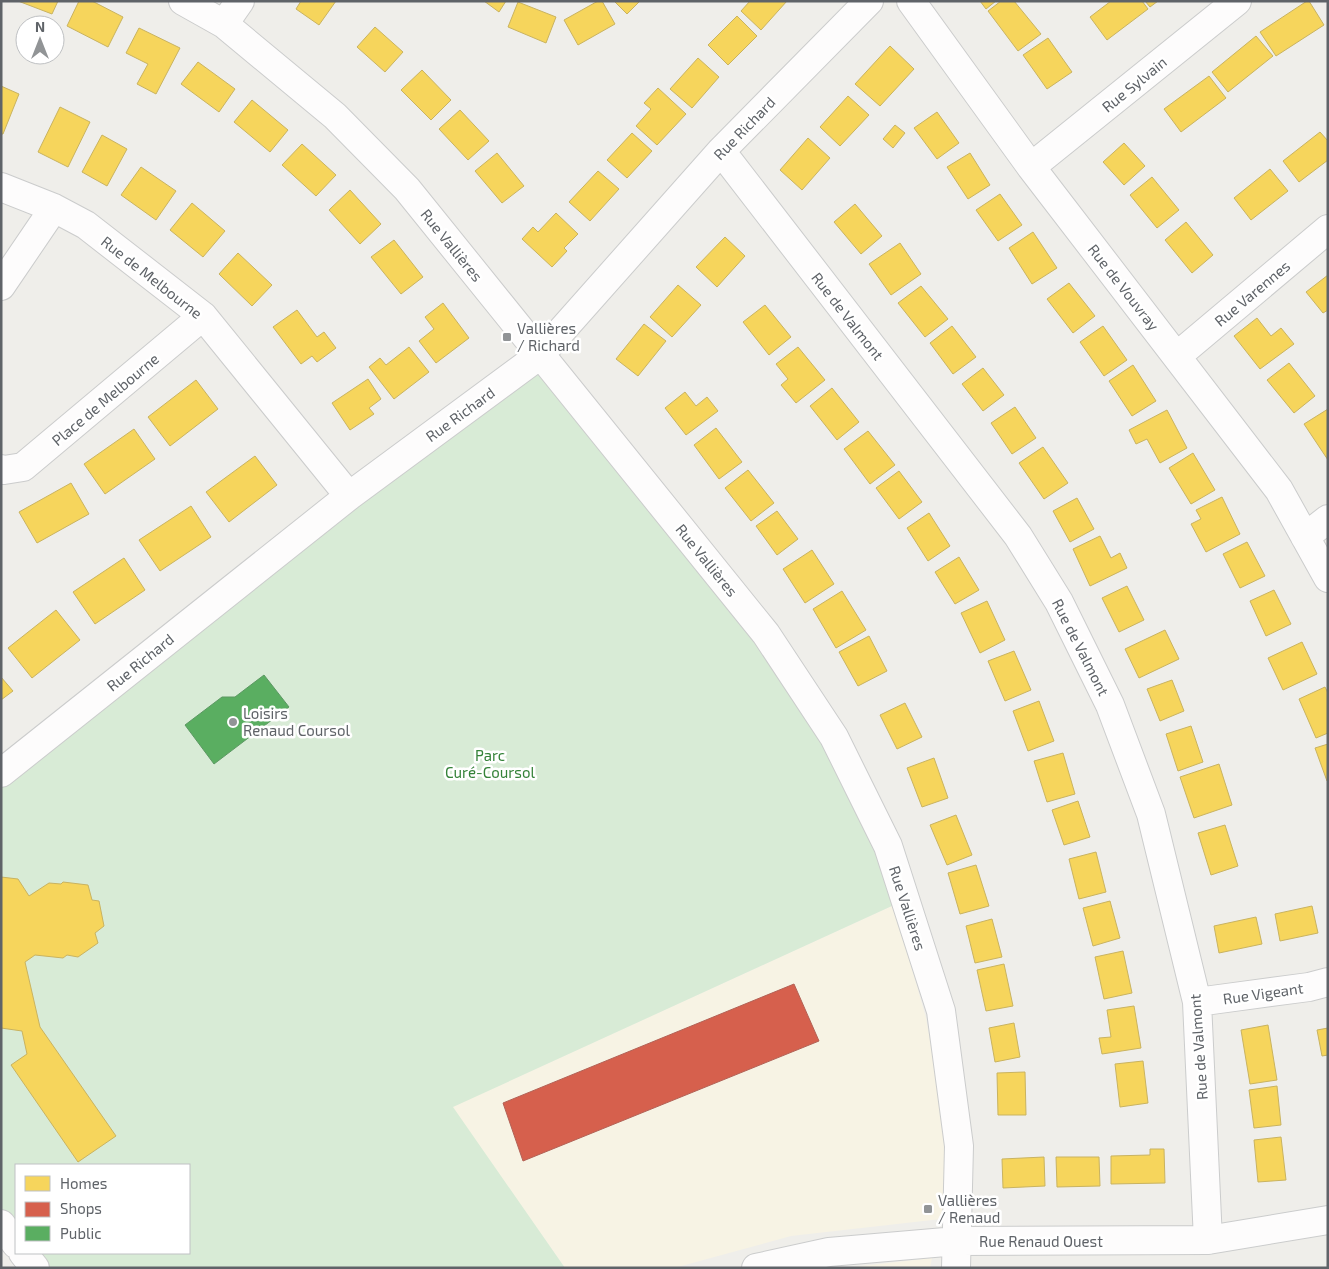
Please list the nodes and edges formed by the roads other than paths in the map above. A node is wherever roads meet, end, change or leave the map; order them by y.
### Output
1 (183, 1) edge
2 (240, 1) edge
3 (869, 1) edge
4 (911, 1) edge
5 (1237, 1) edge
6 (224, 24) junction
7 (721, 151) junction
8 (1031, 167) junction
9 (1, 187) edge
10 (54, 208) junction
11 (1328, 229) edge
12 (1, 286) edge
13 (203, 316) junction
14 (540, 354) junction
15 (1177, 356) junction
16 (1, 469) edge
17 (349, 496) junction
18 (1328, 519) edge
19 (1305, 537) junction
20 (1328, 578) edge
21 (1, 773) edge
22 (1328, 982) edge
23 (1198, 1002) junction
24 (1328, 1220) edge
25 (1, 1224) edge
26 (1208, 1240) junction
27 (957, 1241) junction
28 (15, 1243) edge
29 (24, 1254) edge
30 (35, 1268) edge
31 (756, 1268) edge
32 (956, 1268) edge

1 - 6 street, Rue Vallières
2 - 6 street
3 - 7 street, Rue Richard
4 - 8 street, Rue de Vouvray
5 - 8 street, Rue Sylvain
6 - 14 street, Rue Vallières
7 - 14 street, Rue Richard
7 - 23 street, Rue de Valmont
8 - 15 street, Rue de Vouvray
9 - 10 street, Rue de Melbourne
10 - 12 street
10 - 13 street, Rue de Melbourne
11 - 15 street, Rue Varennes
13 - 16 street, Place de Melbourne
13 - 17 street, Rue de Melbourne
14 - 17 street, Rue Richard
14 - 27 street, Rue Vallières
15 - 19 street, Rue de Vouvray
17 - 21 street, Rue Richard
18 - 19 street
19 - 20 street, Rue de Vouvray
22 - 23 street, Rue Vigeant
23 - 26 street, Rue de Valmont
24 - 26 street, Rue Renaud Ouest
25 - 28 street
26 - 27 street, Rue Renaud Ouest
27 - 31 street, Rue Renaud Ouest
27 - 32 street, Rue Vallières
29 - 30 street

